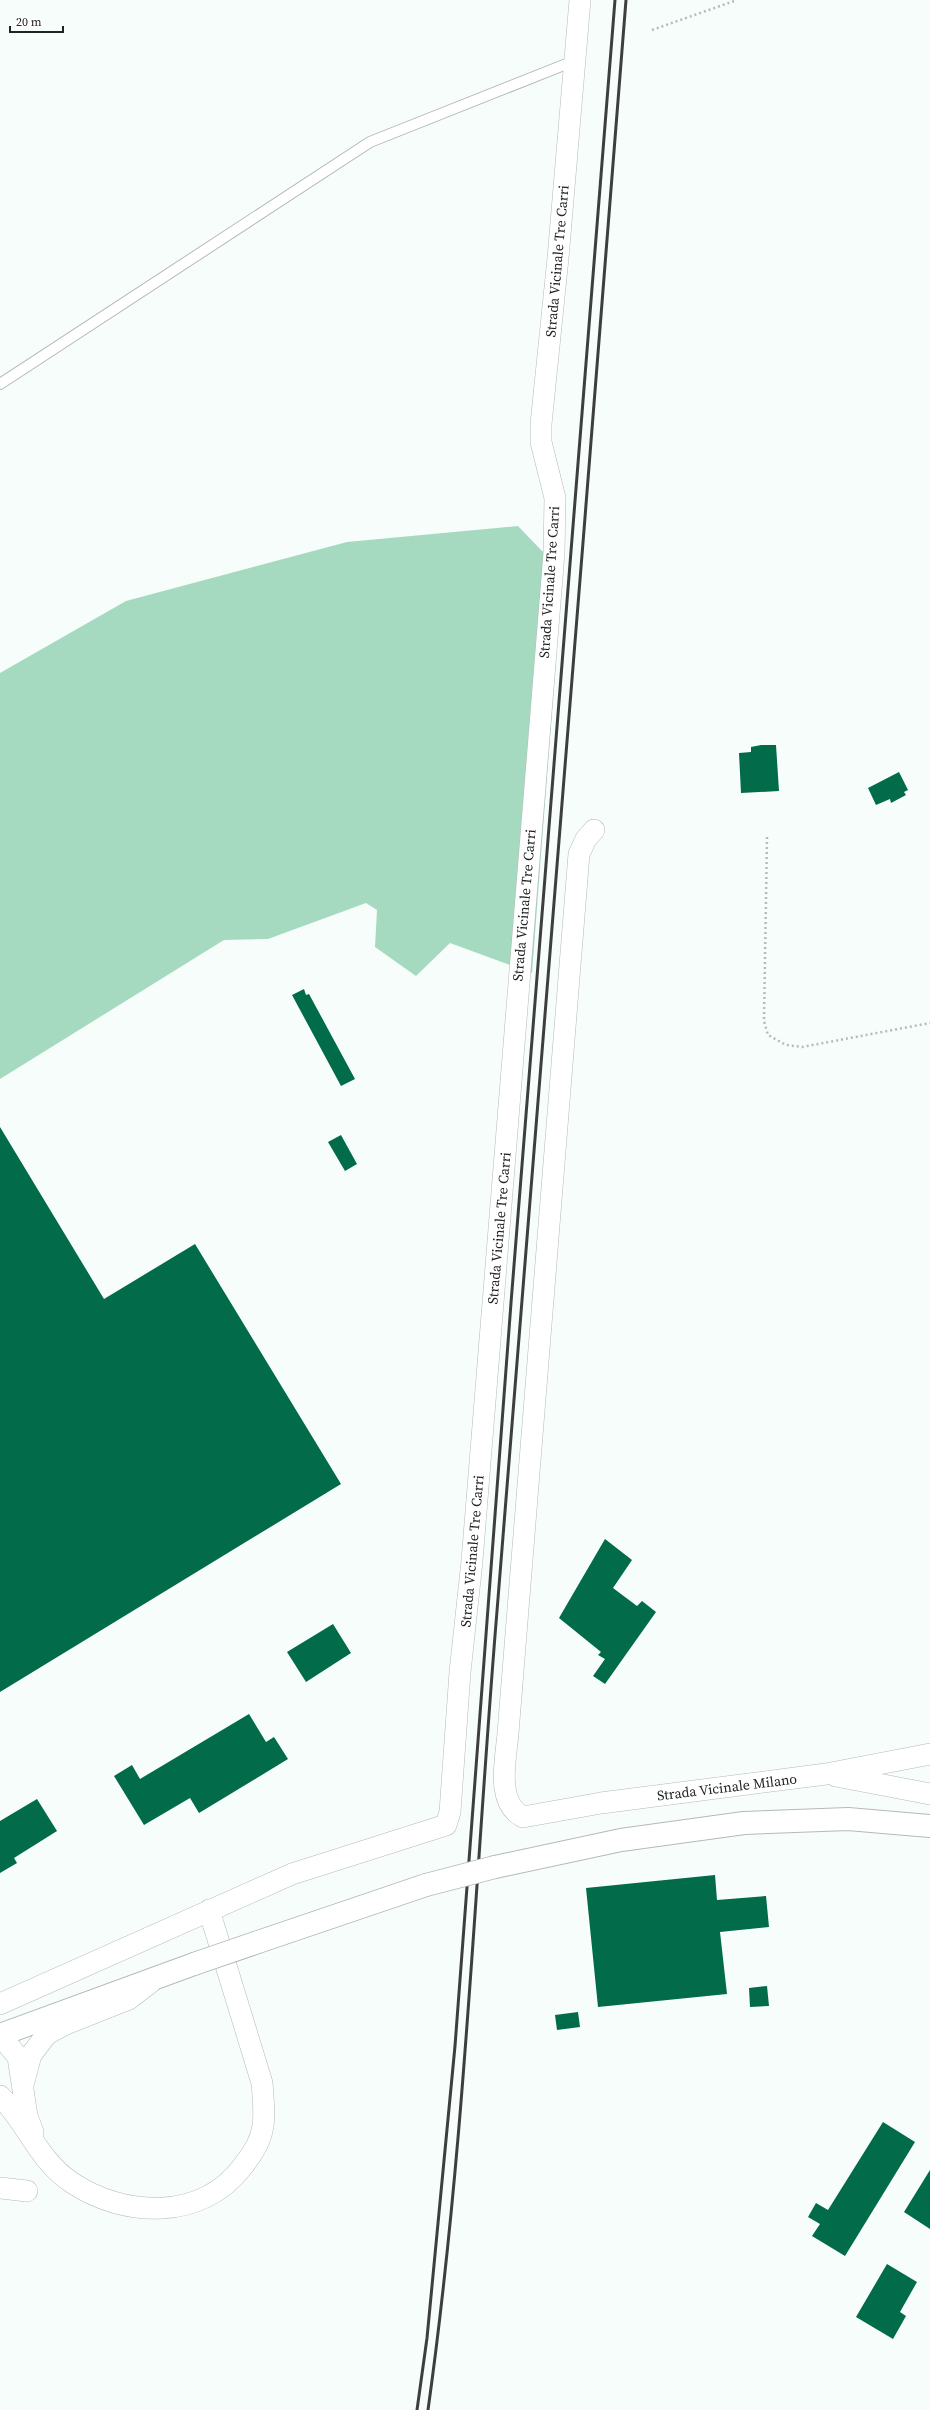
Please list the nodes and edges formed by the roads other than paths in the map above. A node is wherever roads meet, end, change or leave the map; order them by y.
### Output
1 (580, 0) edge
2 (574, 61) junction
3 (0, 384) edge
4 (594, 830) dead end
5 (930, 1754) edge
6 (826, 1774) junction
7 (930, 1794) edge
8 (930, 1812) edge
9 (848, 1819) junction
10 (930, 1826) edge
11 (209, 1910) junction
12 (155, 1978) junction
13 (0, 2004) edge
14 (0, 2036) edge
15 (0, 2084) edge
16 (23, 2085) junction
17 (6, 2103) edge
18 (40, 2151) junction
19 (0, 2188) edge
20 (27, 2191) dead end

1 - 2 street, Strada Vicinale Tre Carri
2 - 3 lane
2 - 11 street, Strada Vicinale Tre Carri
4 - 6 street, Strada Vicinale Milano
5 - 6 street, Strada Vicinale Milano
6 - 7 street
8 - 9 main road
9 - 10 main road
9 - 12 main road, bridge
11 - 13 street
11 - 18 street
12 - 14 main road
12 - 16 street
14 - 16 street
15 - 17 street
16 - 18 street
17 - 18 street
19 - 20 street

